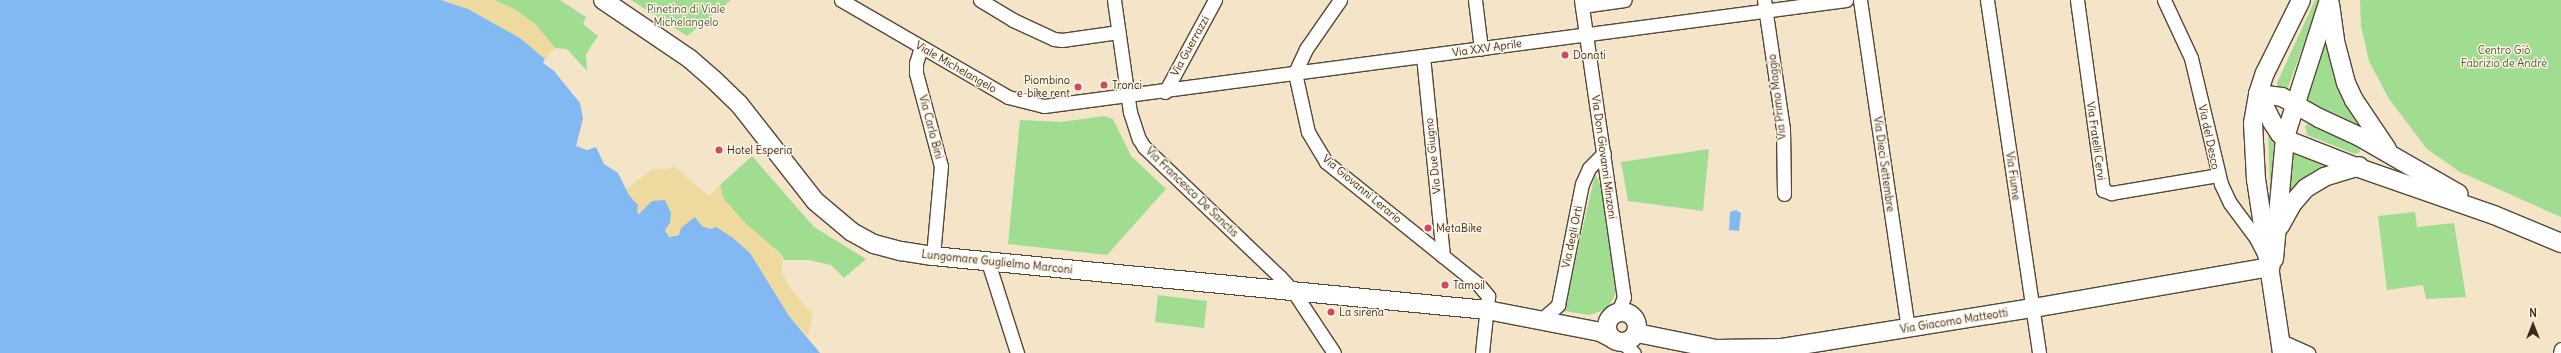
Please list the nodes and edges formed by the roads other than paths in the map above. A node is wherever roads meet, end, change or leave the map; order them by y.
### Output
1 (603, 0) edge
2 (841, 0) edge
3 (980, 0) edge
4 (1114, 0) edge
5 (1215, 0) edge
6 (1340, 0) edge
7 (1475, 0) edge
8 (1625, 0) edge
9 (1846, 0) edge
10 (1860, 0) edge
11 (1987, 0) edge
12 (2077, 0) edge
13 (2164, 0) edge
14 (2301, 0) edge
15 (2329, 0) edge
16 (1582, 3) edge
17 (1765, 6) edge
18 (1118, 32) junction
19 (1587, 35) junction
20 (921, 47) junction
21 (1481, 49) junction
22 (1423, 56) junction
23 (1295, 73) junction
24 (1165, 92) junction
25 (2258, 94) junction
26 (1128, 97) junction
27 (2294, 105) junction
28 (2285, 137) junction
29 (1604, 153) junction
30 (2391, 154) junction
31 (2356, 167) junction
32 (2218, 175) junction
33 (1784, 194) dead end
34 (2494, 215) junction
35 (2278, 230) junction
36 (2561, 243) edge
37 (933, 256) junction
38 (1443, 256) junction
39 (1262, 259) junction
40 (988, 262) junction
41 (2270, 266) junction
42 (1266, 288) junction
43 (1293, 291) junction
44 (2033, 308) junction
45 (1487, 310) junction
46 (1615, 314) junction
47 (1541, 320) junction
48 (1563, 325) junction
49 (1908, 328) junction
50 (1626, 342) edge
51 (2282, 347) edge
52 (1813, 348) edge
53 (2561, 350) edge
54 (1331, 352) edge
55 (1017, 353) edge
56 (1482, 353) edge
57 (2039, 353) edge
58 (2308, 353) edge
59 (2560, 353) edge

1 - 37 street, Lungomare Guglielmo Marconi
2 - 20 street, Viale Michelangelo
3 - 18 street
4 - 18 street, Via Francesco De Sanctis
5 - 24 street, Via Guerrazzi
6 - 23 street
7 - 21 street
8 - 16 street
9 - 17 street, Via XXV Aprile
10 - 49 street, Via Dieci Settembre
11 - 44 street, Via Fiume
12 - 32 street, Via Fratelli Cervi
13 - 32 street, Via del Desco
14 - 25 street
15 - 27 street
15 - 30 street
16 - 19 street, Via Don Giovanni Minzoni
17 - 19 street, Via XXV Aprile
17 - 33 street, Via Primo Maggio
18 - 26 street, Via Francesco De Sanctis
19 - 21 street, Via XXV Aprile
19 - 29 street, Via Don Giovanni Minzoni
20 - 26 street, Viale Michelangelo
20 - 37 street, Via Carlo Bini
21 - 22 street, Via XXV Aprile
22 - 23 street, Via XXV Aprile
22 - 38 street, Via Due Giugno
23 - 24 street, Via XXV Aprile
23 - 38 street, Via Giovanni Lerario
24 - 26 street, Via XXV Aprile
25 - 27 street
25 - 28 street
25 - 41 street
26 - 39 street, Via Francesco De Sanctis
27 - 28 street
27 - 30 street
28 - 31 street
28 - 35 street
29 - 46 street, Via Don Giovanni Minzoni
29 - 47 street, Via degli Orti
30 - 31 street
30 - 34 street
31 - 34 street
31 - 35 street
32 - 41 street, Via del Desco
34 - 36 street
35 - 41 street
37 - 40 street, Lungomare Guglielmo Marconi
38 - 45 street, Via Giovanni Lerario
39 - 42 street
39 - 43 street, Via Francesco De Sanctis
40 - 42 street, Lungomare Guglielmo Marconi
40 - 55 street
41 - 44 street, Via Giacomo Matteotti
41 - 51 street
42 - 43 street, Lungomare Guglielmo Marconi
43 - 45 street, Lungomare Guglielmo Marconi
43 - 54 street, Via Francesco De Sanctis
44 - 49 street, Via Giacomo Matteotti
44 - 57 street, Via Fiume
45 - 47 street, Lungomare Guglielmo Marconi
45 - 56 street
46 - 48 street
46 - 50 street
46 - 50 street
47 - 48 street, Lungomare Guglielmo Marconi
48 - 50 street, Via Giacomo Matteotti
49 - 52 street, Via Giacomo Matteotti
50 - 52 street, Via Giacomo Matteotti
51 - 58 street
53 - 59 street

